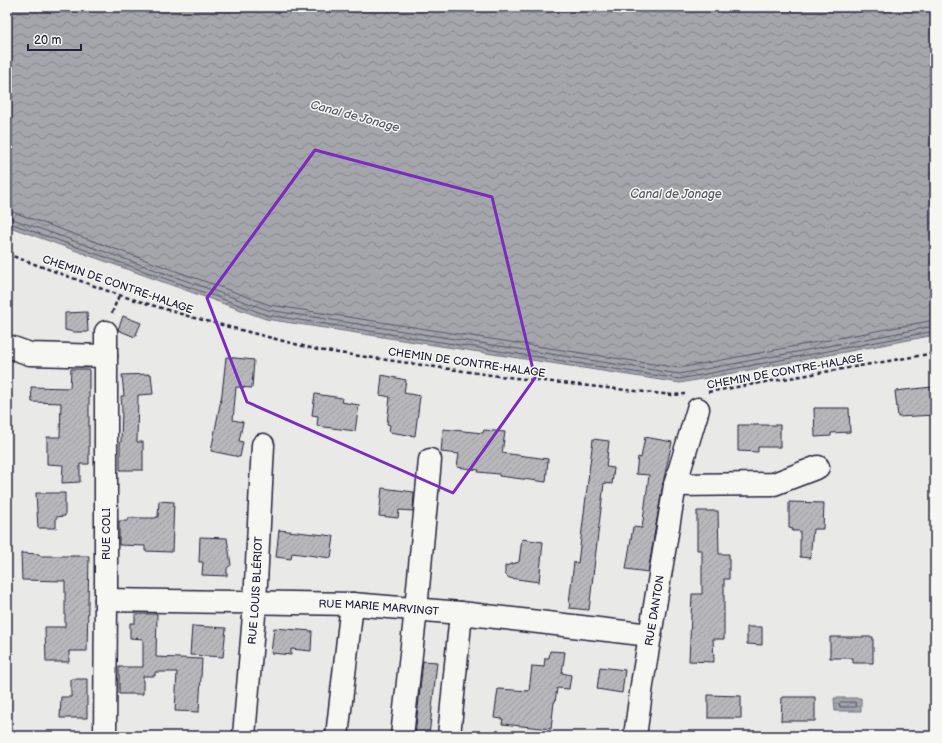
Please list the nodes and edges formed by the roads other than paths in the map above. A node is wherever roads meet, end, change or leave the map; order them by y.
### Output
1 (106, 332) dead end
2 (7, 346) edge
3 (106, 356) junction
4 (697, 399) road end
5 (263, 445) dead end
6 (430, 460) dead end
7 (818, 467) dead end
8 (675, 485) junction
9 (106, 600) junction
10 (255, 603) junction
11 (352, 604) junction
12 (416, 609) junction
13 (461, 613) junction
14 (650, 635) junction
15 (104, 736) edge
16 (244, 736) edge
17 (337, 736) edge
18 (402, 736) edge
19 (449, 736) edge
20 (635, 736) edge

1 - 3 street, RUE COLI
2 - 3 street
3 - 9 street, RUE COLI
4 - 8 street, RUE DANTON
5 - 10 street, RUE LOUIS BLÉRIOT
6 - 12 street
7 - 8 street
8 - 14 street, RUE DANTON
9 - 10 street, RUE MARIE MARVINGT
9 - 15 street, RUE COLI
10 - 11 street, RUE MARIE MARVINGT
10 - 16 street, RUE LOUIS BLÉRIOT
11 - 12 street, RUE MARIE MARVINGT
11 - 17 street
12 - 13 street, RUE MARIE MARVINGT
12 - 18 street
13 - 14 street, RUE MARIE MARVINGT
13 - 19 street
14 - 20 street, RUE DANTON

